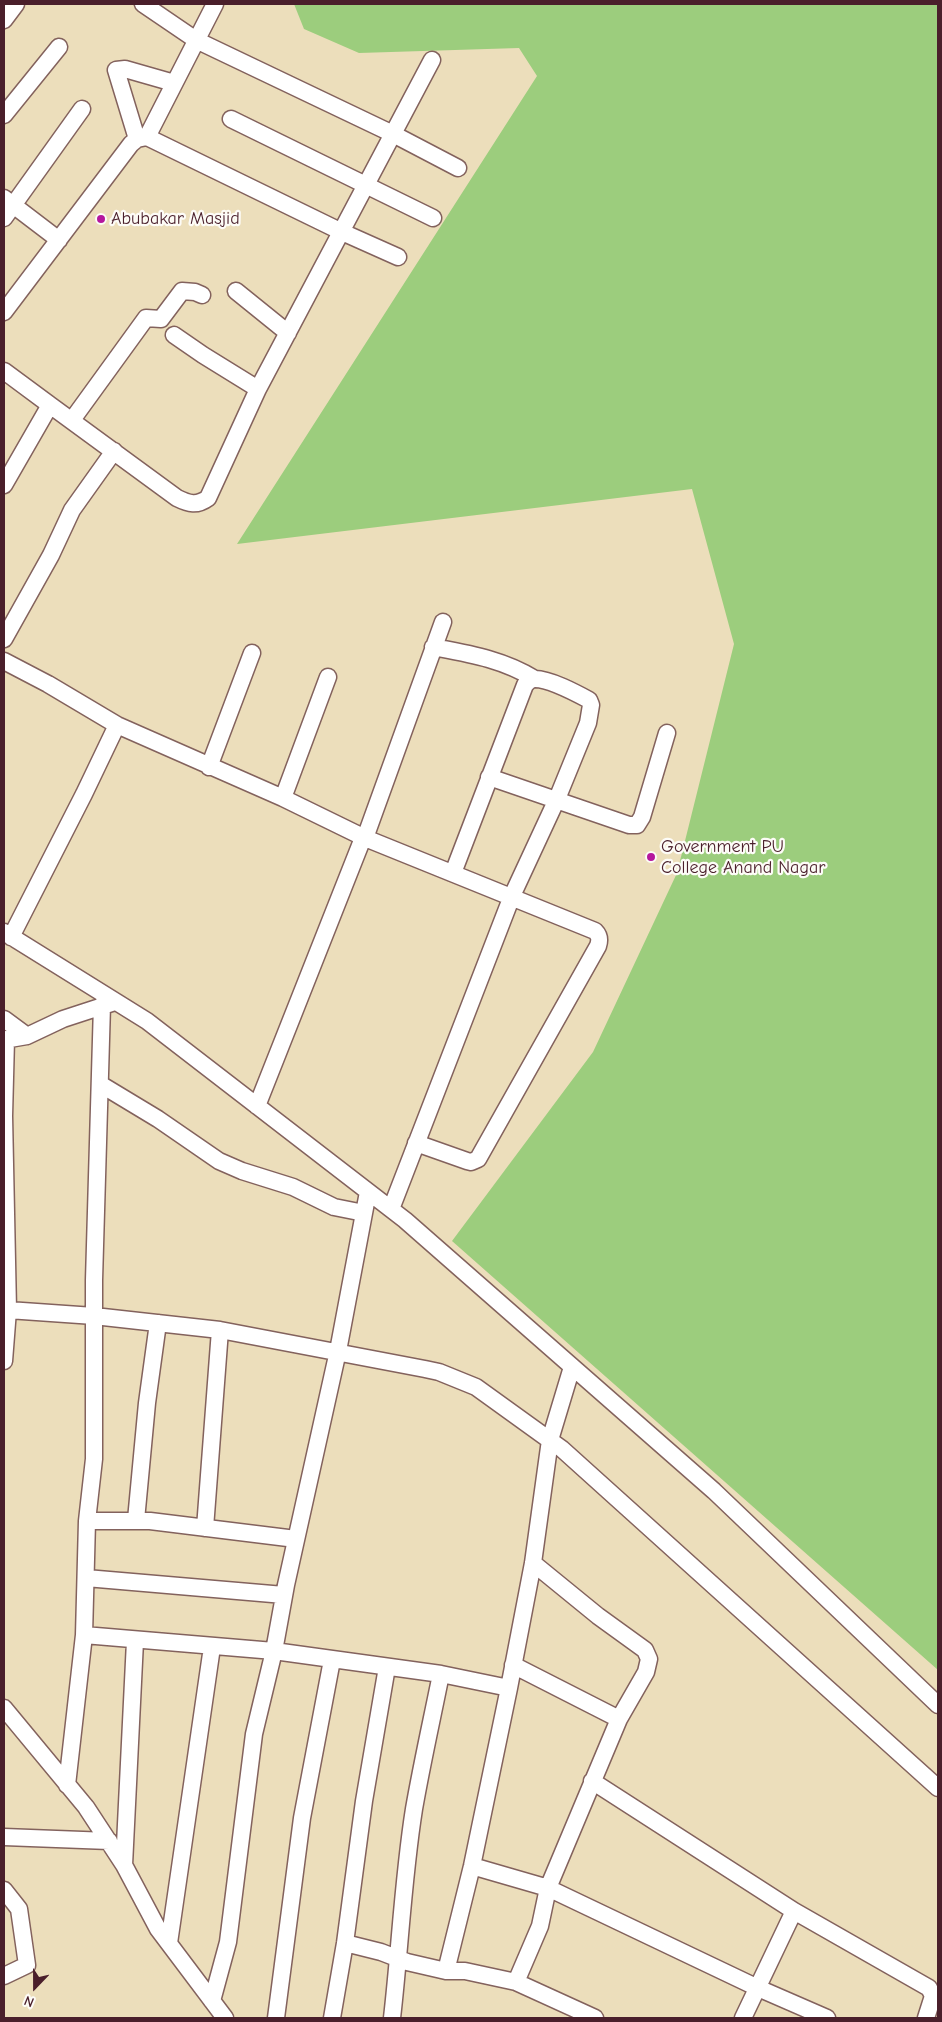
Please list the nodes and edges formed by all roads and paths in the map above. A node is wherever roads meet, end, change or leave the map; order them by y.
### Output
1 (16, 4) edge
2 (143, 4) edge
3 (214, 4) edge
4 (4, 20) edge
5 (196, 40) junction
6 (58, 47) dead end
7 (432, 60) dead end
8 (174, 83) junction
9 (82, 109) dead end
10 (4, 115) edge
11 (231, 119) dead end
12 (393, 134) junction
13 (142, 138) junction
14 (458, 168) dead end
15 (367, 185) junction
16 (7, 207) edge
17 (433, 218) dead end
18 (342, 232) junction
19 (59, 240) junction
20 (398, 256) dead end
21 (236, 291) dead end
22 (202, 295) dead end
23 (4, 312) edge
24 (288, 333) junction
25 (174, 335) dead end
26 (4, 371) edge
27 (258, 389) junction
28 (50, 405) junction
29 (72, 420) junction
30 (114, 452) junction
31 (4, 485) edge
32 (443, 622) dead end
33 (4, 639) edge
34 (433, 647) junction
35 (252, 653) dead end
36 (4, 661) edge
37 (328, 678) dead end
38 (535, 679) junction
39 (117, 725) junction
40 (667, 733) dead end
41 (209, 767) junction
42 (488, 777) junction
43 (283, 798) junction
44 (558, 799) junction
45 (365, 838) junction
46 (453, 872) junction
47 (512, 896) junction
48 (8, 934) edge
49 (109, 1003) junction
50 (4, 1019) edge
51 (27, 1036) junction
52 (5, 1040) edge
53 (100, 1084) junction
54 (257, 1106) junction
55 (416, 1143) junction
56 (368, 1192) junction
57 (391, 1209) junction
58 (364, 1213) junction
59 (8, 1310) junction
60 (94, 1316) junction
61 (158, 1323) junction
62 (220, 1330) junction
63 (338, 1351) junction
64 (4, 1361) edge
65 (572, 1367) junction
66 (550, 1440) junction
67 (136, 1520) junction
68 (87, 1521) junction
69 (205, 1528) junction
70 (296, 1539) junction
71 (532, 1563) junction
72 (86, 1578) junction
73 (284, 1595) junction
74 (84, 1635) junction
75 (135, 1641) junction
76 (212, 1647) junction
77 (274, 1651) junction
78 (332, 1660) junction
79 (513, 1665) junction
80 (387, 1667) junction
81 (441, 1674) junction
82 (509, 1688) junction
83 (938, 1705) edge
84 (4, 1708) edge
85 (619, 1720) junction
86 (592, 1781) junction
87 (67, 1785) junction
88 (938, 1788) edge
89 (4, 1837) edge
90 (108, 1841) junction
91 (124, 1865) junction
92 (472, 1866) junction
93 (548, 1888) junction
94 (4, 1890) edge
95 (794, 1911) junction
96 (169, 1943) junction
97 (345, 1943) junction
98 (399, 1959) junction
99 (446, 1971) junction
100 (4, 1976) edge
101 (516, 1982) junction
102 (758, 1988) junction
103 (212, 2001) junction
104 (225, 2018) edge
105 (276, 2018) edge
106 (332, 2018) edge
107 (392, 2018) edge
108 (595, 2018) edge
109 (743, 2018) edge
110 (827, 2018) edge
111 (926, 2018) edge

1 - 4 street
2 - 5 street
3 - 5 street
5 - 8 street
5 - 12 street
6 - 10 street
7 - 12 street
8 - 13 street
8 - 13 street
9 - 16 street
11 - 15 street
12 - 14 street
12 - 15 street
13 - 18 street
13 - 19 street
15 - 17 street
15 - 18 street
16 - 19 street
18 - 20 street
18 - 24 street
19 - 23 street
21 - 24 street
22 - 29 street
24 - 27 street
25 - 27 street
26 - 28 street
27 - 30 street
28 - 29 street
28 - 31 street
29 - 30 street
30 - 33 street
32 - 34 street
34 - 38 street
34 - 45 street
35 - 41 street
36 - 39 street
37 - 43 street
38 - 42 street
38 - 44 street
39 - 41 street
39 - 48 street
40 - 44 street
41 - 43 street
42 - 44 street
42 - 46 street
43 - 45 street
44 - 47 street
45 - 46 street
45 - 54 street
46 - 47 street
47 - 55 street
47 - 55 street
48 - 49 street
49 - 51 street
49 - 53 street
49 - 54 street
50 - 51 street
51 - 52 street
52 - 59 street
53 - 58 street
53 - 60 street
54 - 56 street
55 - 57 street
56 - 57 street
56 - 58 street
57 - 65 street
58 - 63 street
59 - 60 street
59 - 64 street
60 - 61 street
60 - 68 street
61 - 62 street
61 - 67 street
62 - 63 street
62 - 69 street
63 - 66 street
63 - 70 street
65 - 66 street
65 - 83 street
66 - 71 street
66 - 88 street
67 - 68 street
67 - 69 street
68 - 72 street
69 - 70 street
70 - 73 street
71 - 79 street
71 - 85 street
72 - 73 street
72 - 74 street
73 - 77 street
74 - 75 street
74 - 87 street
75 - 76 street
75 - 91 street
76 - 77 street
76 - 96 street
77 - 78 street
77 - 103 street
78 - 80 street
78 - 105 street
79 - 82 street
79 - 85 street
80 - 81 street
80 - 97 street
81 - 82 street
81 - 98 street
82 - 92 street
84 - 87 street
85 - 86 street
86 - 93 street
86 - 95 street
87 - 90 street
89 - 90 street
90 - 91 street
91 - 96 street
92 - 93 street
92 - 99 street
93 - 101 street
93 - 102 street
94 - 100 street
95 - 102 street
95 - 111 street
96 - 103 street
97 - 98 street
97 - 106 street
98 - 99 street
98 - 107 street
99 - 101 street
101 - 108 street
102 - 109 street
102 - 110 street
103 - 104 street

